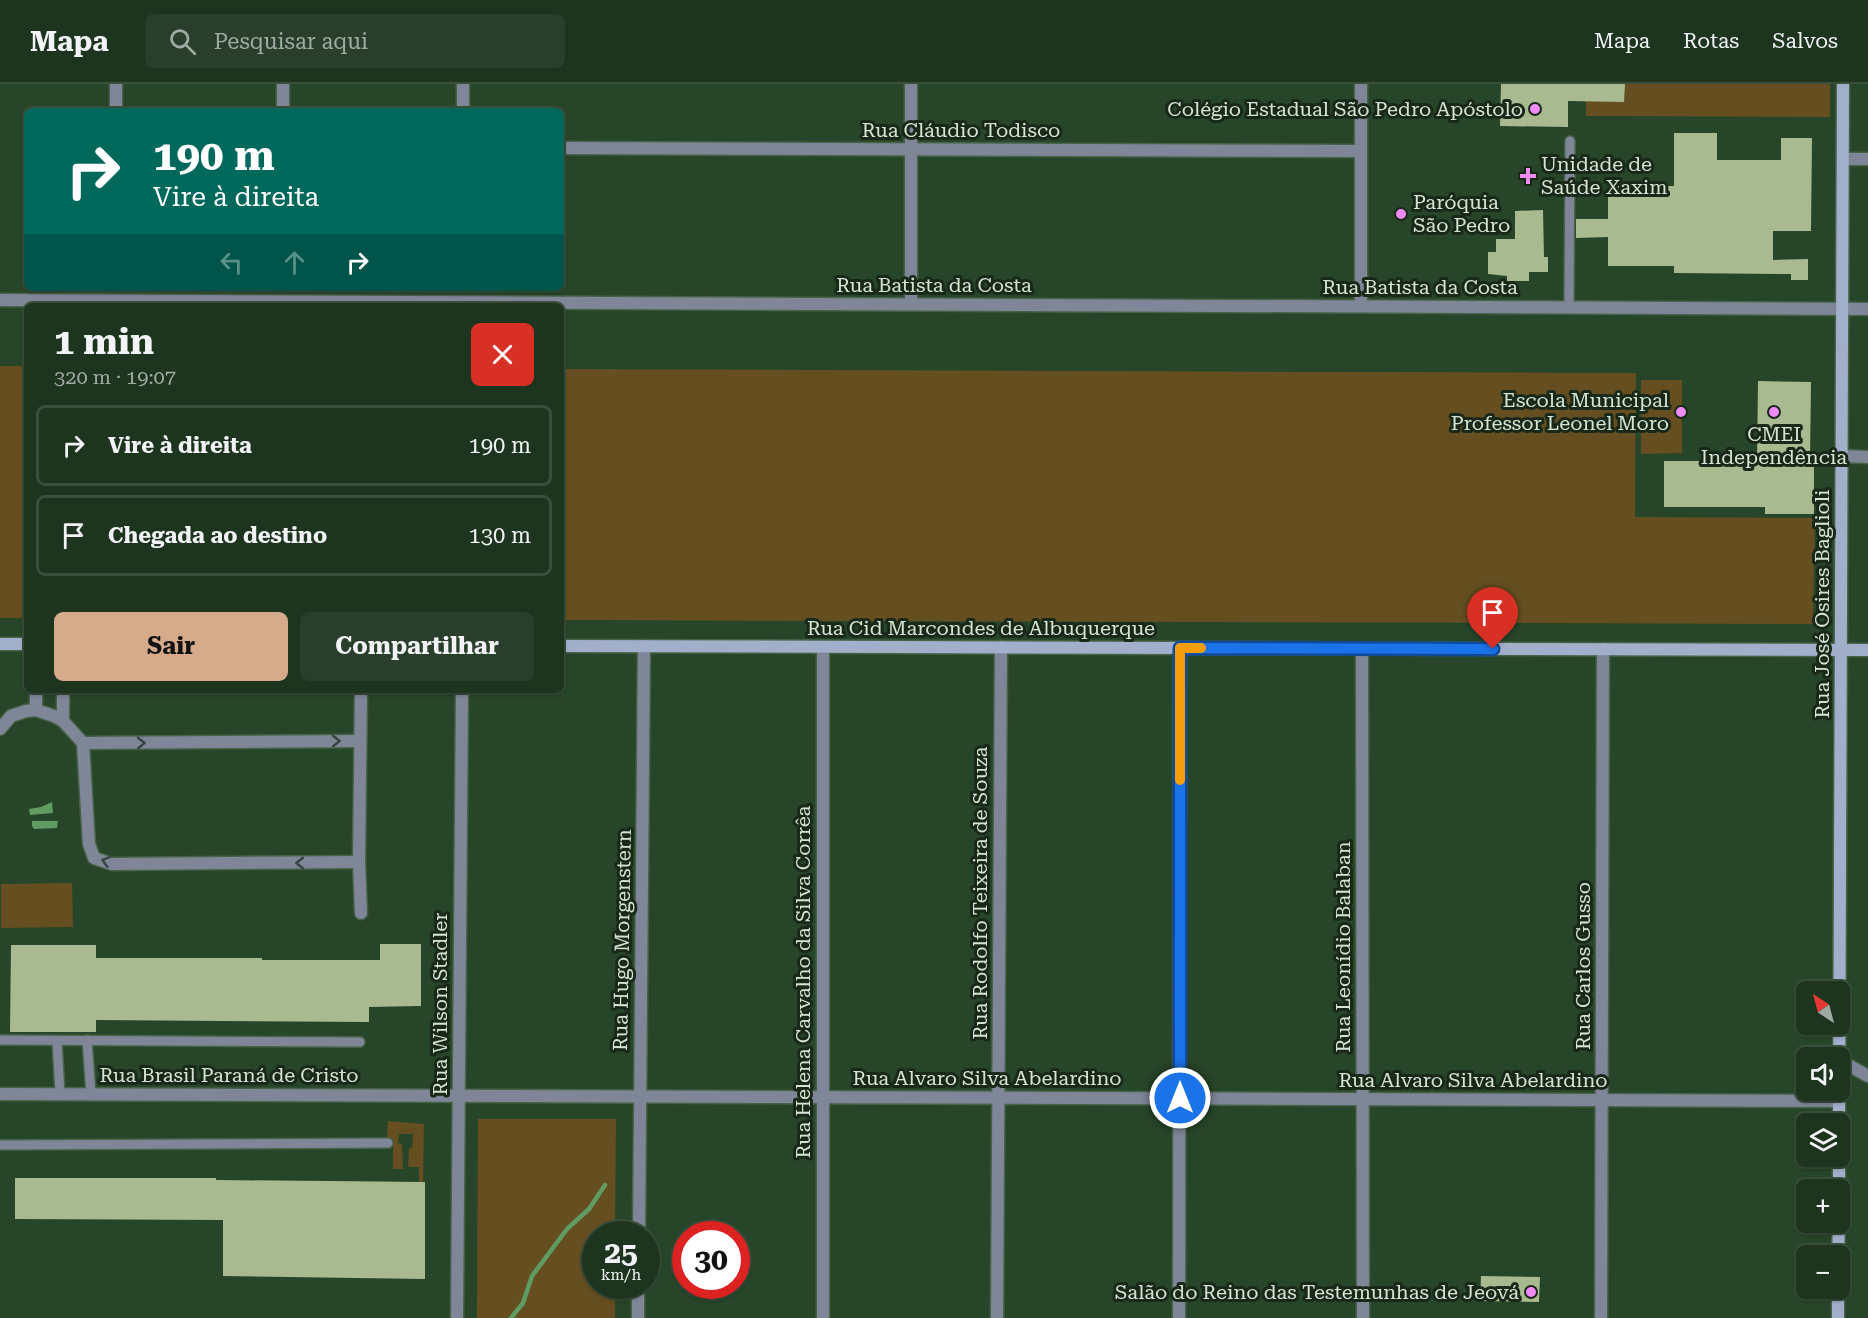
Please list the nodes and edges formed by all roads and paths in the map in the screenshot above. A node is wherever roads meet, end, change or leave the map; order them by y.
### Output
1 (116, 84) edge
2 (283, 84) edge
3 (463, 84) edge
4 (911, 84) edge
5 (1361, 84) edge
6 (1843, 84) edge
7 (116, 108) edge
8 (283, 108) edge
9 (463, 108) edge
10 (1570, 141) dead end
11 (564, 148) edge
12 (911, 150) junction
13 (1361, 151) junction
14 (1843, 159) junction
15 (1868, 159) edge
16 (282, 291) edge
17 (115, 294) edge
18 (0, 300) edge
19 (282, 301) junction
20 (404, 303) edge
21 (564, 304) edge
22 (911, 304) junction
23 (1362, 306) junction
24 (1569, 307) junction
25 (1842, 309) junction
26 (1868, 309) edge
27 (1842, 456) junction
28 (1868, 457) edge
29 (0, 644) edge
30 (24, 644) edge
31 (564, 646) edge
32 (644, 646) junction
33 (823, 647) junction
34 (1001, 647) junction
35 (1180, 648) junction
36 (1362, 649) junction
37 (1603, 650) junction
38 (1841, 650) junction
39 (1868, 650) edge
40 (36, 693) edge
41 (63, 693) edge
42 (361, 693) edge
43 (462, 693) edge
44 (36, 710) junction
45 (63, 721) junction
46 (0, 729) edge
47 (360, 741) junction
48 (83, 743) junction
49 (359, 862) junction
50 (361, 913) dead end
51 (0, 1040) edge
52 (87, 1040) junction
53 (57, 1041) junction
54 (360, 1042) dead end
55 (1839, 1047) edge
56 (1850, 1066) edge
57 (1868, 1076) edge
58 (0, 1094) edge
59 (60, 1094) junction
60 (91, 1094) junction
61 (459, 1095) junction
62 (640, 1096) junction
63 (822, 1096) junction
64 (999, 1097) junction
65 (1180, 1098) junction
66 (1362, 1099) junction
67 (1602, 1100) junction
68 (1796, 1101) edge
69 (1839, 1101) edge
70 (1839, 1113) edge
71 (388, 1143) dead end
72 (0, 1145) edge
73 (639, 1221) edge
74 (638, 1299) edge
75 (1838, 1299) edge
76 (457, 1318) edge
77 (638, 1318) edge
78 (822, 1318) edge
79 (997, 1318) edge
80 (1179, 1318) edge
81 (1363, 1318) edge
82 (1601, 1318) edge
83 (1838, 1318) edge

1 - 7 street
2 - 8 street
3 - 9 street
4 - 12 street
5 - 13 street
6 - 14 street, Rua José Osires Baglioli
10 - 24 lane
11 - 12 street, Rua Cláudio Todisco
12 - 13 street, Rua Cláudio Todisco
12 - 22 street
13 - 23 street
14 - 15 street
14 - 25 street, Rua José Osires Baglioli
16 - 19 street
17 - 18 street, Rua Batista da Costa
17 - 19 street, Rua Batista da Costa
19 - 20 street, Rua Batista da Costa
21 - 22 street, Rua Batista da Costa
22 - 23 street, Rua Batista da Costa
23 - 24 street, Rua Batista da Costa
24 - 25 street, Rua Batista da Costa
25 - 26 street, Rua Batista da Costa
25 - 27 street, Rua José Osires Baglioli
27 - 28 street
27 - 38 street, Rua José Osires Baglioli
29 - 30 street
31 - 32 street, Rua Cid Marcondes de Albuquerque
32 - 33 street, Rua Cid Marcondes de Albuquerque
32 - 62 street, Rua Hugo Morgenstern
33 - 34 street, Rua Cid Marcondes de Albuquerque
33 - 63 street, Rua Helena Carvalho da Silva Corrêa
34 - 35 street, Rua Cid Marcondes de Albuquerque
34 - 64 street, Rua Rodolfo Teixeira de Souza
35 - 36 street, Rua Cid Marcondes de Albuquerque
35 - 65 street
36 - 37 street, Rua Cid Marcondes de Albuquerque
36 - 66 street, Rua Leonídio Balaban
37 - 38 street, Rua Cid Marcondes de Albuquerque
37 - 67 street, Rua Carlos Gusso
38 - 39 street, Rua Cid Marcondes de Albuquerque
38 - 55 street, Rua José Osires Baglioli
40 - 44 street
41 - 45 street
42 - 47 street
43 - 61 street, Rua Wilson Stadler
44 - 45 street
44 - 46 street
45 - 48 street
48 -> 47 street
47 - 49 street
49 -> 48 street
49 - 50 street
51 - 53 lane
52 - 53 lane
52 - 54 lane
52 - 60 lane
53 - 59 lane
56 - 57 street
58 - 59 street, Rua Brasil Paraná de Cristo
59 - 60 street, Rua Brasil Paraná de Cristo
60 - 61 street, Rua Brasil Paraná de Cristo
61 - 62 street, Rua Alvaro Silva Abelardino
61 - 76 street, Rua Wilson Stadler
62 - 63 street, Rua Alvaro Silva Abelardino
62 - 73 street, Rua Hugo Morgenstern
63 - 64 street, Rua Alvaro Silva Abelardino
63 - 78 street, Rua Helena Carvalho da Silva Corrêa
64 - 65 street, Rua Alvaro Silva Abelardino
64 - 79 street, Rua Rodolfo Teixeira de Souza
65 - 66 street, Rua Alvaro Silva Abelardino
65 - 80 street
66 - 67 street, Rua Alvaro Silva Abelardino
66 - 81 street, Rua Leonídio Balaban
67 - 68 street, Rua Alvaro Silva Abelardino
67 - 82 street, Rua Carlos Gusso
69 - 70 street, Rua José Osires Baglioli
71 - 72 lane
74 - 77 street
75 - 83 street

